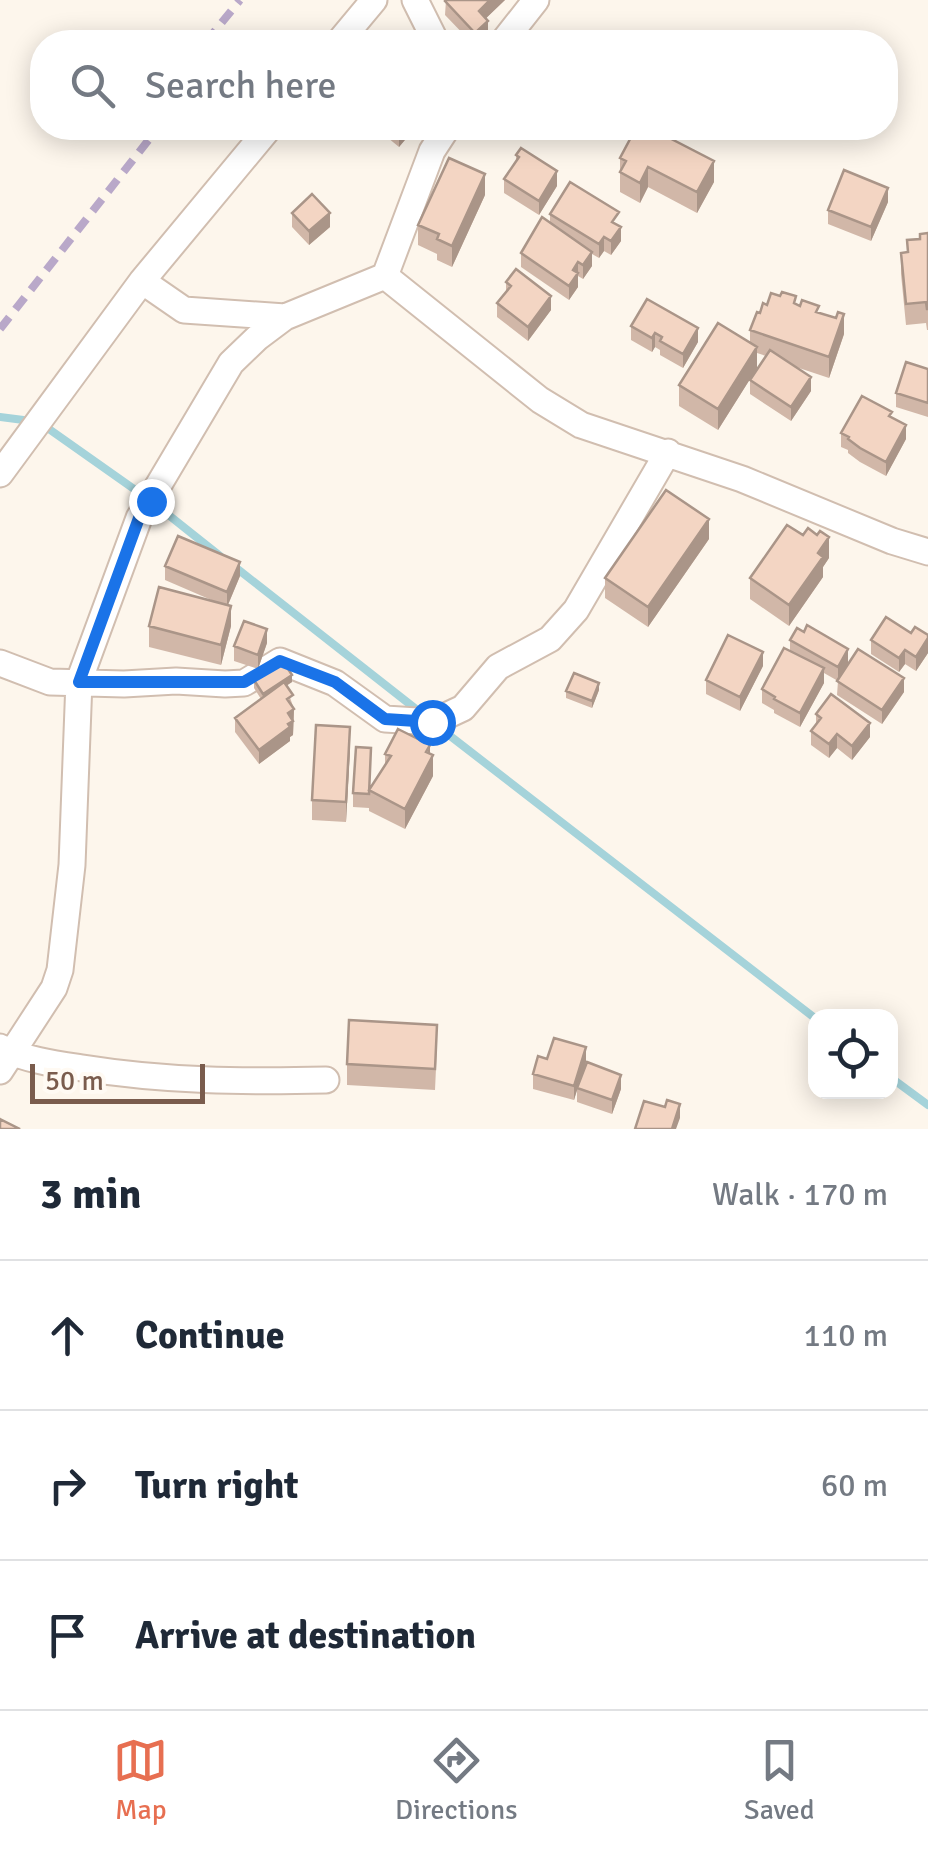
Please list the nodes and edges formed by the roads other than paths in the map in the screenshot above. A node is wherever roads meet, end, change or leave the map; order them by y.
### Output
1 (374, 0) edge
2 (416, 0) edge
3 (536, 0) edge
4 (349, 30) edge
5 (430, 30) edge
6 (513, 30) edge
7 (259, 140) edge
8 (439, 140) edge
9 (385, 276) junction
10 (142, 281) junction
11 (286, 318) junction
12 (668, 452) junction
13 (0, 474) edge
14 (928, 552) edge
15 (0, 663) edge
16 (79, 682) junction
17 (4, 1057) edge
18 (326, 1080) dead end

1 - 4 street
2 - 5 street
3 - 6 street
7 - 10 street
8 - 9 street
9 - 11 street
9 - 12 street
10 - 11 street
10 - 13 street
11 - 16 street
12 - 14 street
12 - 16 street
15 - 16 street
16 - 17 street
17 - 18 street

